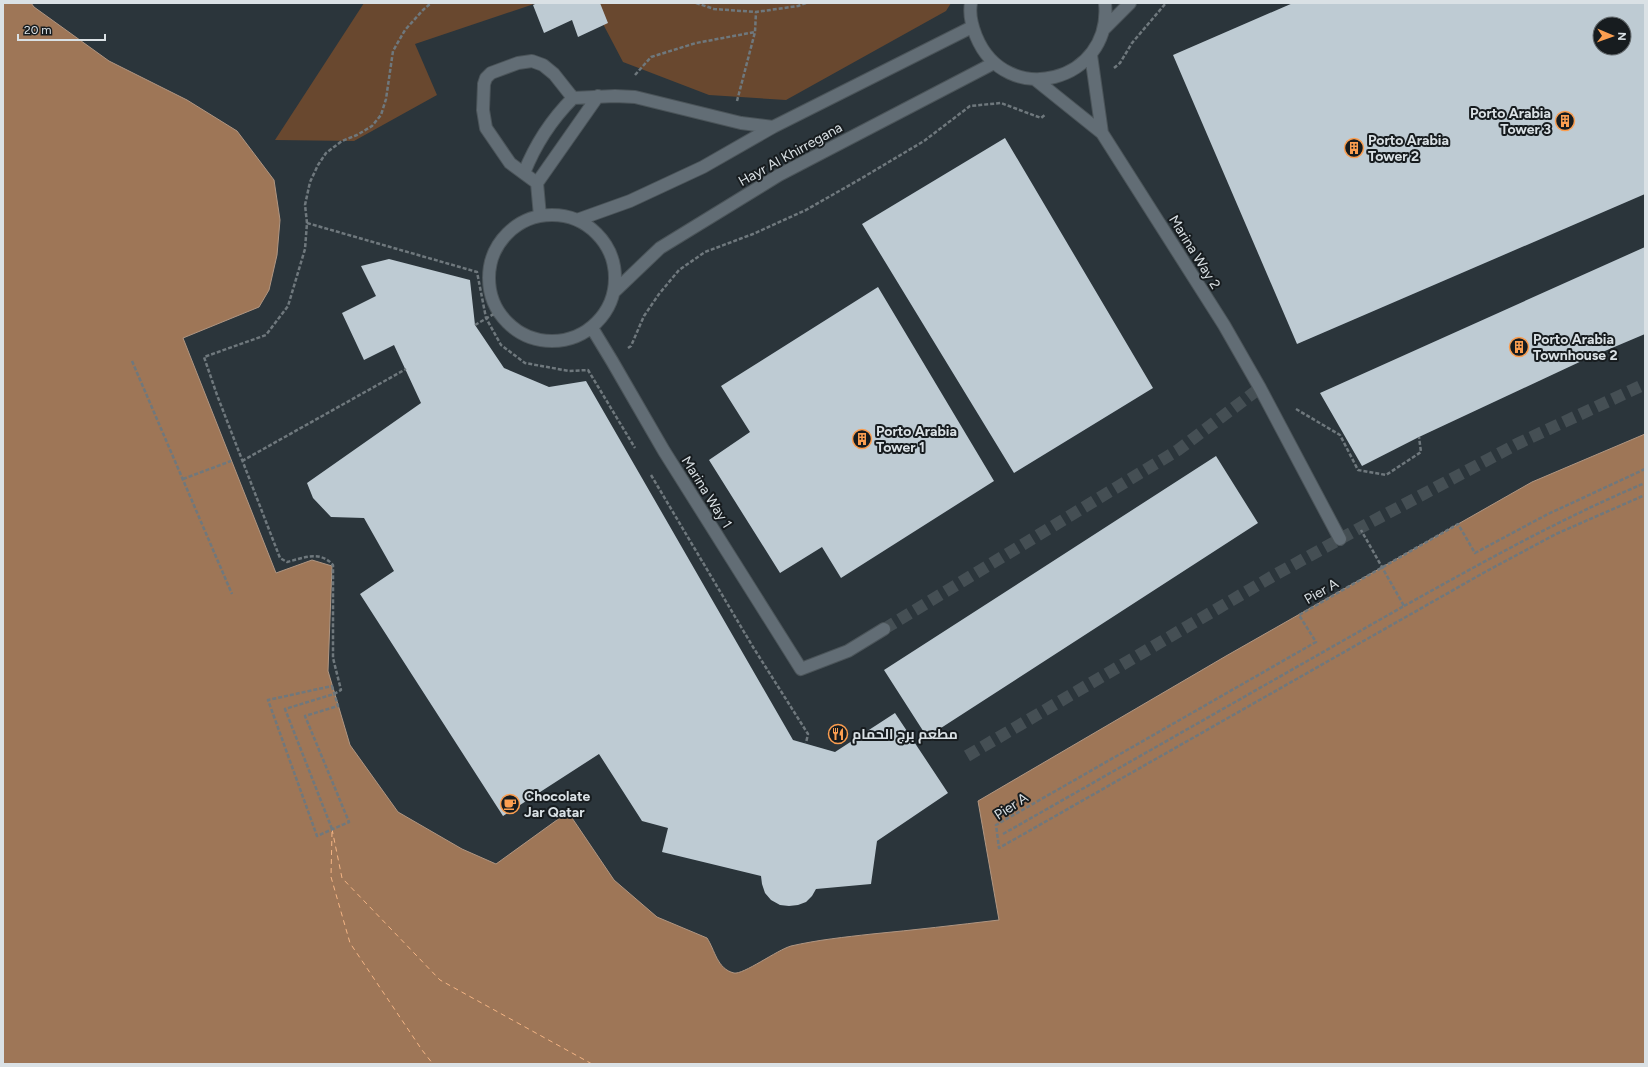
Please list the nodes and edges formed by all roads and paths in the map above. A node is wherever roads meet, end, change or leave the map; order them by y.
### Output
1 (431, 3) edge
2 (696, 3) edge
3 (806, 3) edge
4 (971, 3) edge
5 (1105, 3) edge
6 (1130, 3) edge
7 (1166, 3) edge
8 (756, 12) junction
9 (972, 27) junction
10 (1104, 29) junction
11 (755, 32) junction
12 (1091, 55) junction
13 (994, 63) junction
14 (1036, 80) junction
15 (1095, 85) junction
16 (598, 96) junction
17 (615, 96) junction
18 (573, 98) junction
19 (1063, 103) junction
20 (730, 121) junction
21 (773, 127) junction
22 (1102, 132) junction
23 (524, 173) junction
24 (537, 183) junction
25 (540, 216) junction
26 (577, 220) junction
27 (307, 223) junction
28 (614, 292) junction
29 (499, 311) junction
30 (486, 318) junction
31 (475, 325) dead end
32 (592, 328) junction
33 (612, 360) junction
34 (132, 361) dead end
35 (406, 369) dead end
36 (588, 370) junction
37 (1293, 408) dead end
38 (1420, 437) dead end
39 (637, 451) dead end
40 (231, 460) dead end
41 (242, 461) junction
42 (1645, 469) edge
43 (650, 472) dead end
44 (183, 480) junction
45 (1645, 483) edge
46 (1645, 495) edge
47 (1360, 528) dead end
48 (1340, 539) dead end
49 (1382, 568) junction
50 (232, 594) dead end
51 (1404, 606) junction
52 (884, 629) tunnel mouth
53 (334, 694) junction
54 (806, 743) dead end
55 (332, 829) junction
56 (1003, 834) dead end

1 - 27 path
2 - 8 path
3 - 8 path
4 - 9 street
5 - 10 street
6 - 10 street
7 - 15 path
8 - 11 path
9 - 13 street
9 - 21 street
10 - 12 street
11 - 17 path
11 - 20 path
12 - 14 street
12 - 15 street, Marina Way 2
13 - 14 street
13 - 28 street, Hayr Al Khirregana
14 - 19 street, Marina Way 2
15 - 22 street, Marina Way 2
16 - 17 street
16 - 18 street
16 - 24 street
17 - 20 street
18 - 23 street
18 - 23 street
19 - 22 street, Marina Way 2
19 - 33 path
20 - 21 street
21 - 26 street
22 - 48 street, Marina Way 2
23 - 24 street
24 - 25 street
25 - 26 street
25 - 29 street
26 - 28 street
27 - 30 path
27 - 41 path
28 - 32 street
29 - 30 path
29 - 32 street
30 - 31 path
30 - 36 path
32 - 33 street, Marina Way 1
33 - 36 path
33 - 52 street, Marina Way 1
34 - 44 path
35 - 41 path
36 - 39 path
37 - 38 path
40 - 44 path
41 - 53 path
42 - 49 path, Pier A
43 - 54 path
44 - 50 path
45 - 51 path
46 - 49 path, Pier A
47 - 49 path
49 - 51 path
51 - 56 path
53 - 55 path
53 - 55 path
53 - 55 path

